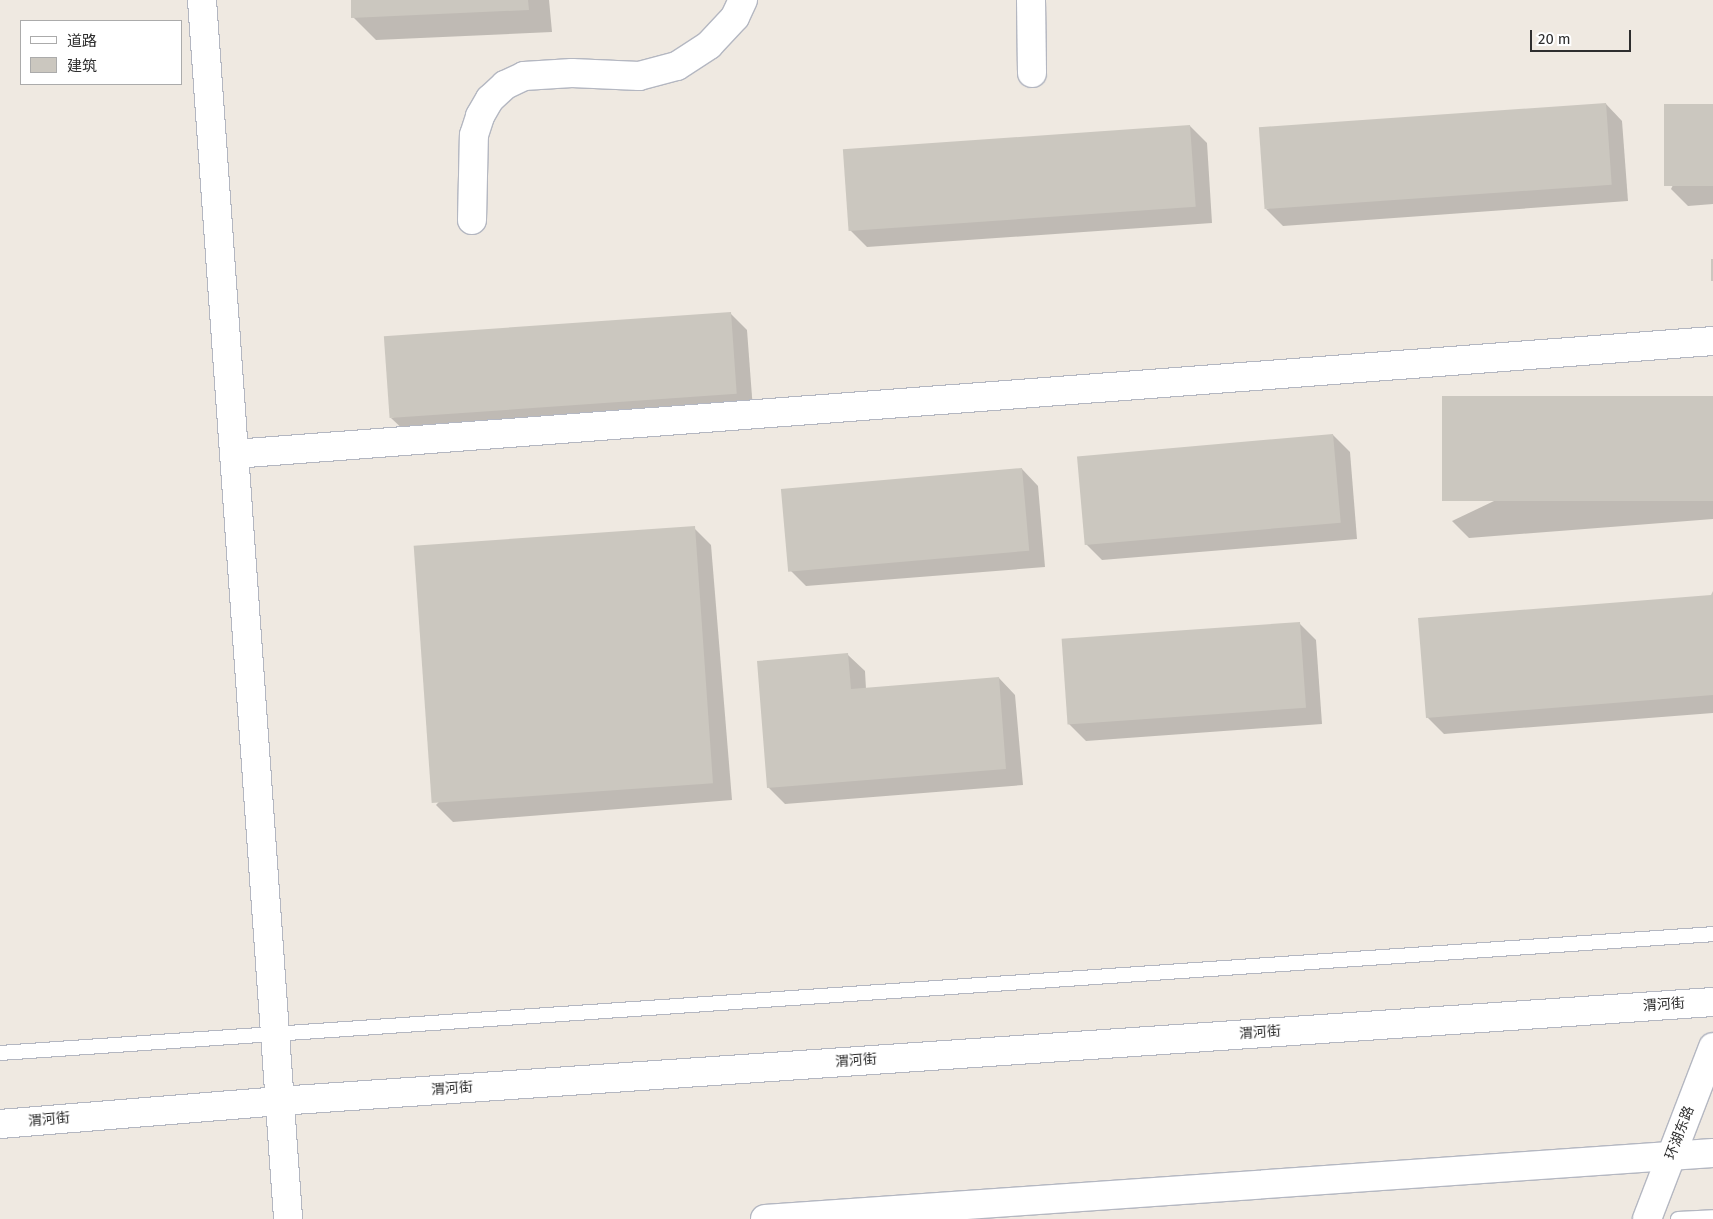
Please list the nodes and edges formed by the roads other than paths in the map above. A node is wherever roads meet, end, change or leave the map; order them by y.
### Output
1 (202, 0) edge
2 (743, 0) edge
3 (1031, 0) edge
4 (1032, 74) dead end
5 (472, 220) dead end
6 (1713, 341) edge
7 (234, 454) junction
8 (1713, 934) edge
9 (1713, 1002) edge
10 (275, 1035) junction
11 (1713, 1047) edge
12 (0, 1053) edge
13 (279, 1101) junction
14 (0, 1124) edge
15 (1713, 1153) edge
16 (1672, 1155) junction
17 (1713, 1216) edge
18 (288, 1219) edge
19 (765, 1219) edge
20 (1647, 1219) edge
21 (1678, 1219) edge

1 - 7 street
2 - 5 street
3 - 4 street
6 - 7 street
7 - 10 street
8 - 10 lane
9 - 13 street, 渭河街
10 - 12 lane
10 - 13 street
11 - 16 street, 环湖东路
13 - 14 street, 渭河街
13 - 18 street
15 - 16 street
16 - 19 street
16 - 20 street, 环湖东路
17 - 21 lane

